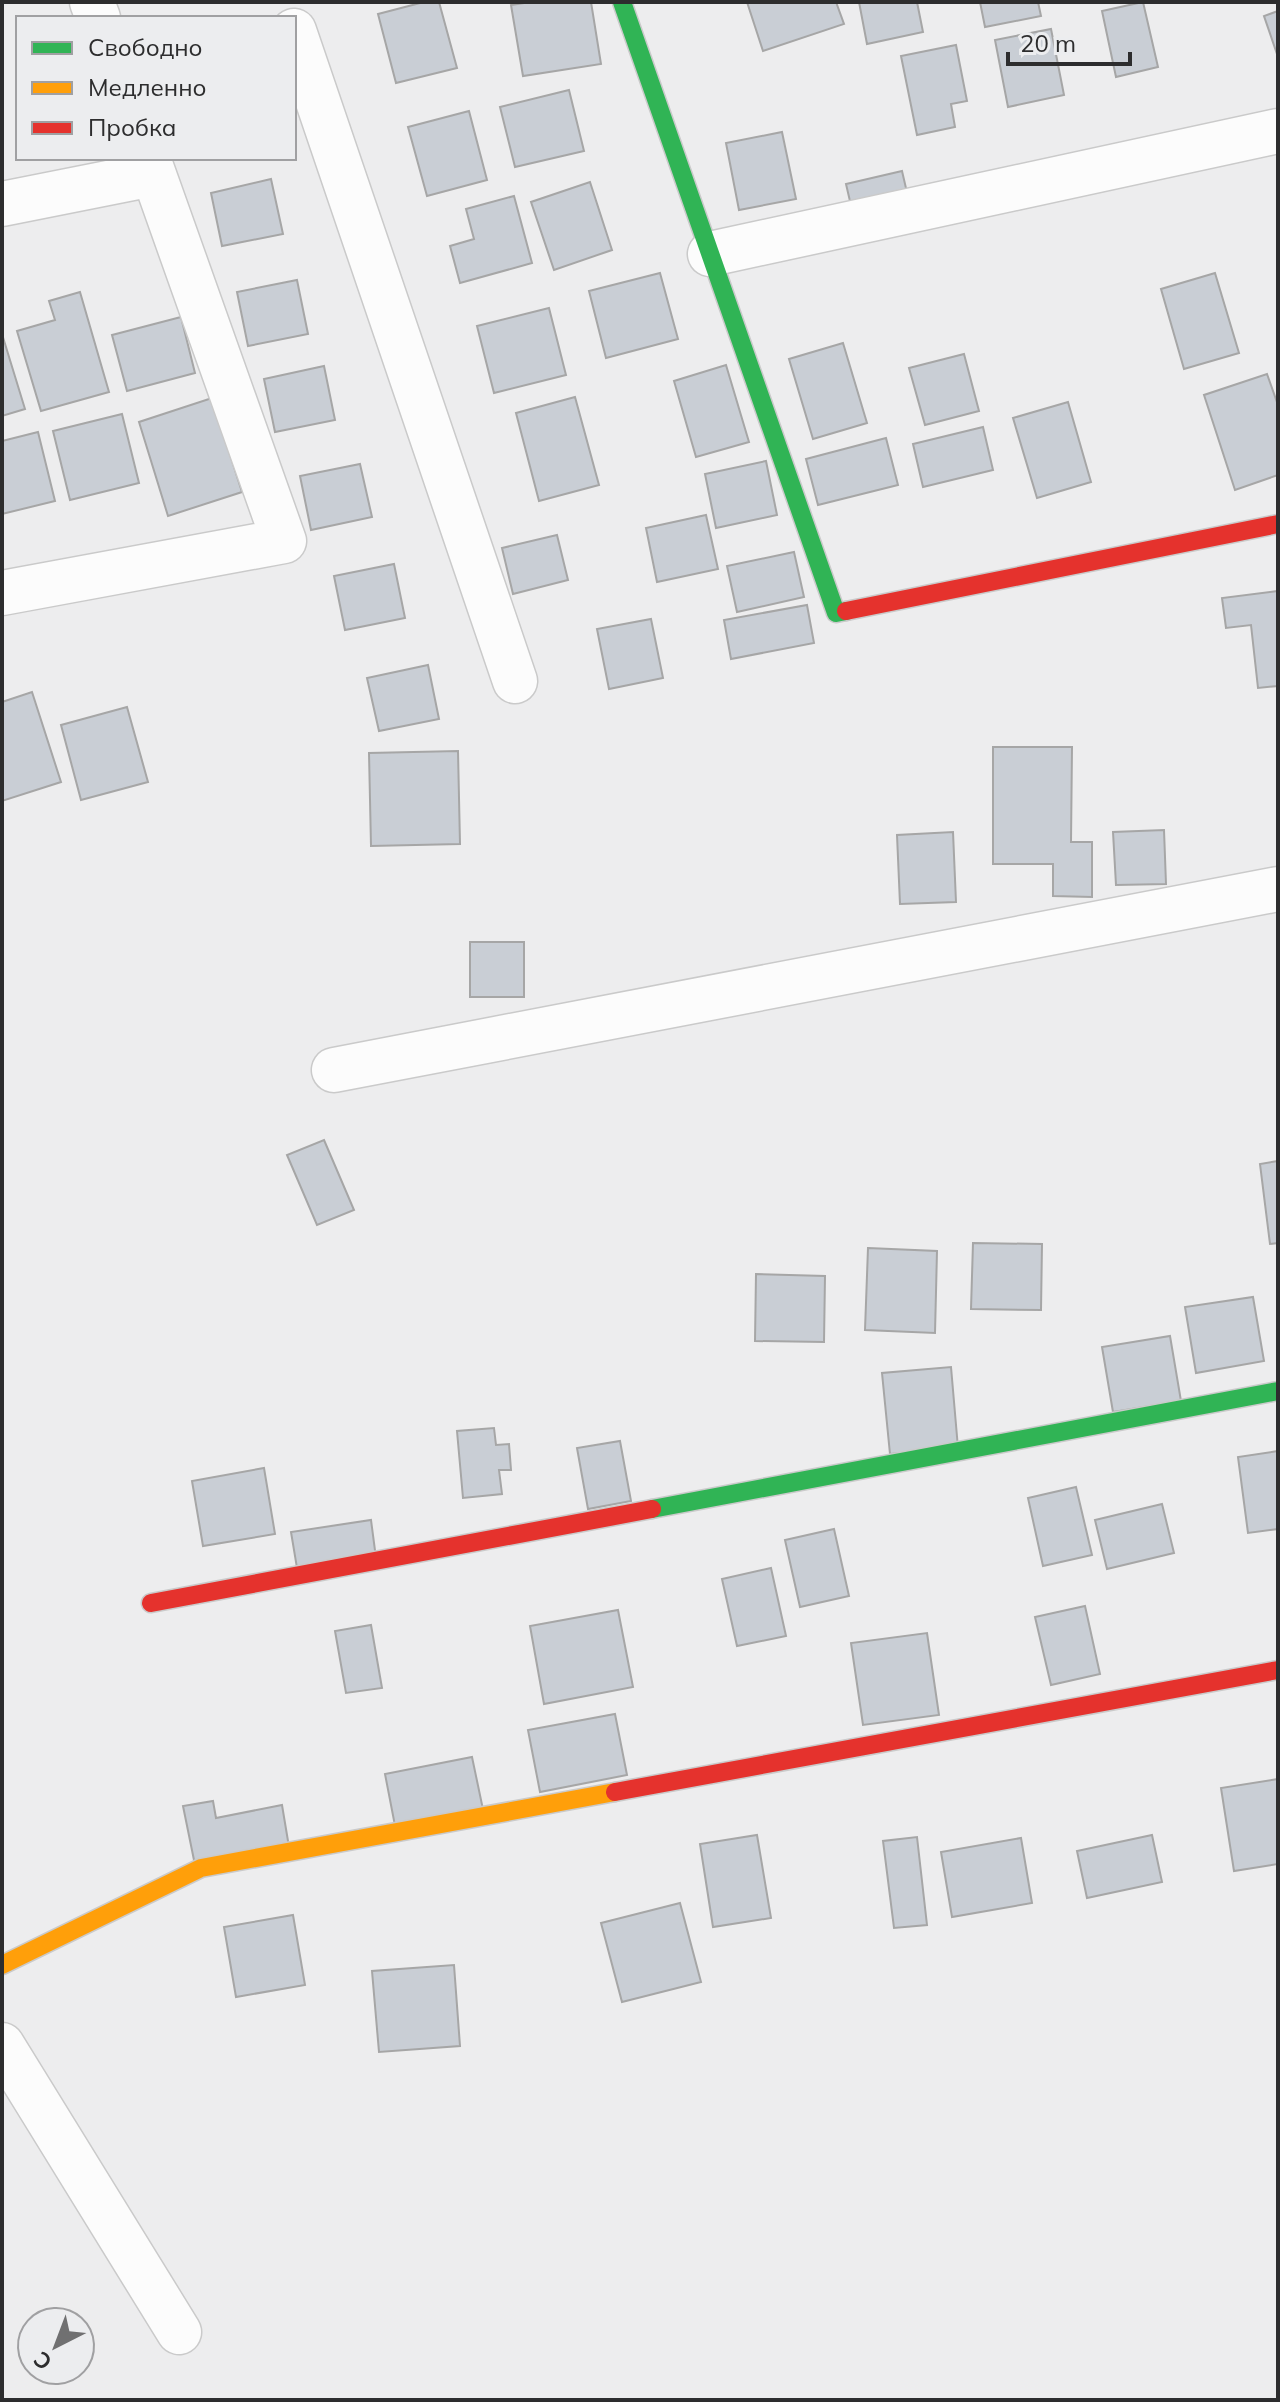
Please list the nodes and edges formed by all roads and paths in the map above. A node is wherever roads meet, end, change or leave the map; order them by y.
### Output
1 (622, 2) edge
2 (296, 37) edge
3 (1278, 131) edge
4 (151, 166) edge
5 (2, 204) edge
6 (710, 254) junction
7 (1278, 524) edge
8 (2, 593) edge
9 (515, 681) dead end
10 (1278, 889) edge
11 (334, 1070) dead end
12 (1278, 1391) edge
13 (151, 1603) dead end
14 (1278, 1670) edge
15 (2, 1965) edge
16 (2, 2045) edge
17 (179, 2332) dead end

1 - 6 street
2 - 9 street
3 - 6 street
4 - 5 street
4 - 8 street
6 - 7 street
10 - 11 street
12 - 13 street
14 - 15 street
16 - 17 street

